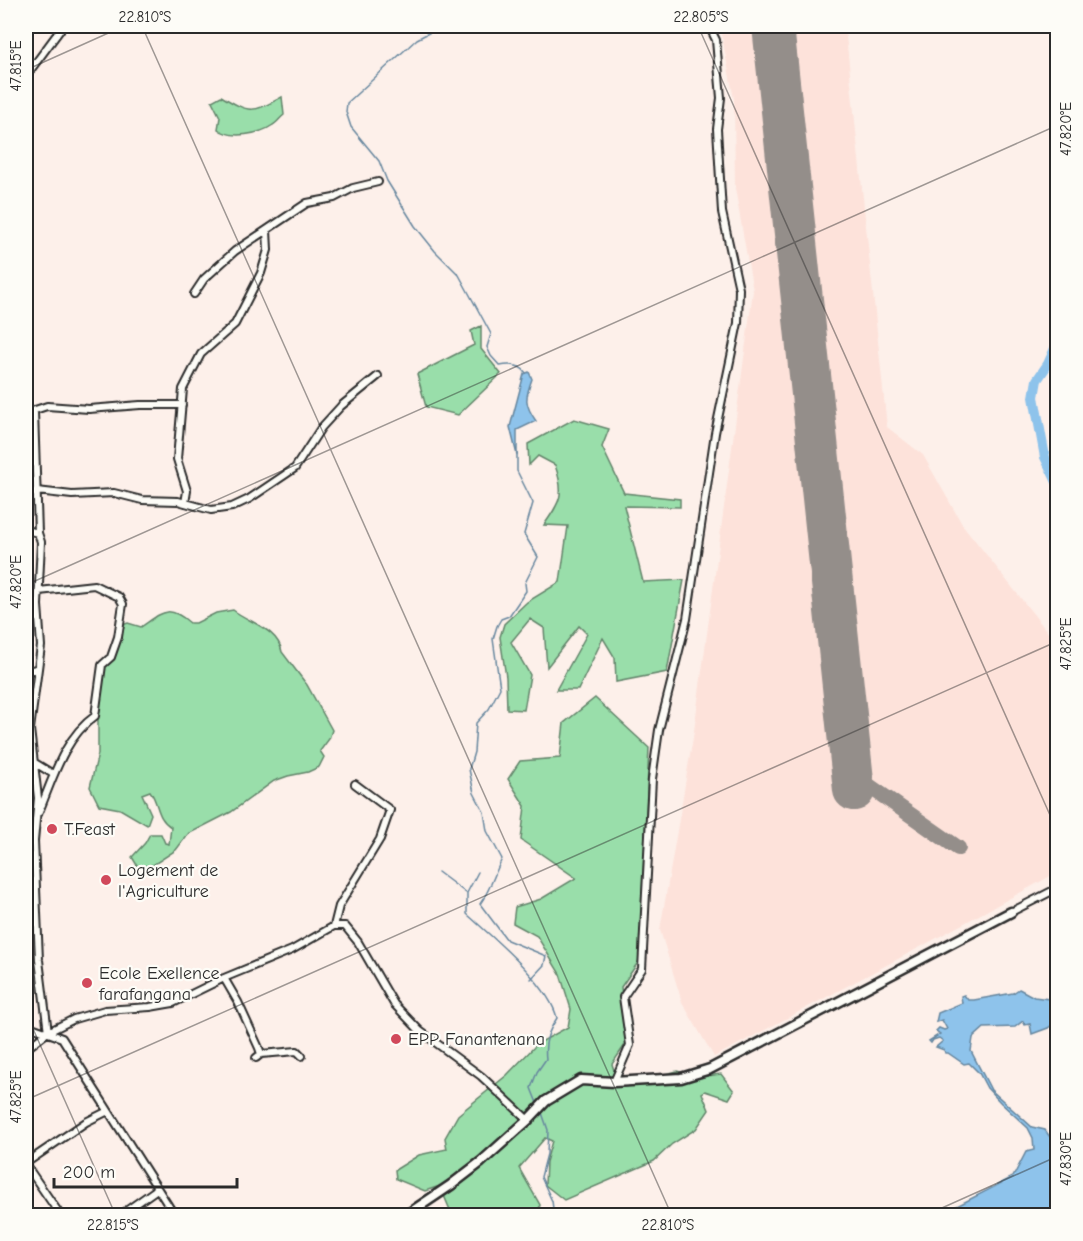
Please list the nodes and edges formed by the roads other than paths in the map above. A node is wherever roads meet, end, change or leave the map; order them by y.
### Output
1 (63, 26) edge
2 (709, 26) edge
3 (26, 76) edge
4 (378, 182) dead end
5 (267, 230) junction
6 (194, 294) dead end
7 (378, 376) dead end
8 (183, 405) junction
9 (34, 411) junction
10 (26, 413) edge
11 (37, 491) junction
12 (26, 494) edge
13 (185, 503) junction
14 (26, 530) edge
15 (38, 533) junction
16 (39, 591) junction
17 (37, 669) junction
18 (26, 670) edge
19 (26, 762) edge
20 (34, 763) junction
21 (53, 774) junction
22 (356, 784) dead end
23 (37, 816) junction
24 (1058, 888) edge
25 (1011, 912) joint
26 (334, 926) junction
27 (224, 978) junction
28 (26, 1025) edge
29 (48, 1032) junction
30 (26, 1049) edge
31 (302, 1056) dead end
32 (614, 1082) junction
33 (108, 1111) junction
34 (530, 1117) junction
35 (26, 1164) edge
36 (157, 1189) junction
37 (61, 1215) edge
38 (118, 1215) edge
39 (175, 1215) edge
40 (405, 1215) edge

1 - 3 street
2 - 32 street
4 - 5 street
5 - 6 street
5 - 8 street
7 - 13 street
8 - 9 street
8 - 13 street
9 - 10 street
9 - 11 street
11 - 12 street
11 - 13 street
11 - 15 street
14 - 15 street
15 - 16 street
16 - 17 street
16 - 21 street
17 - 18 street
17 - 20 street
19 - 20 street
20 - 21 street
20 - 23 street
21 - 23 street
22 - 26 street
23 - 29 street
24 - 25 street
25 - 32 street
26 - 27 street
26 - 34 street
27 - 29 street
27 - 31 street
28 - 29 street
29 - 30 street
29 - 33 street
32 - 34 street
33 - 35 street
33 - 36 street
34 - 40 street
35 - 37 street
36 - 38 street
36 - 39 street

